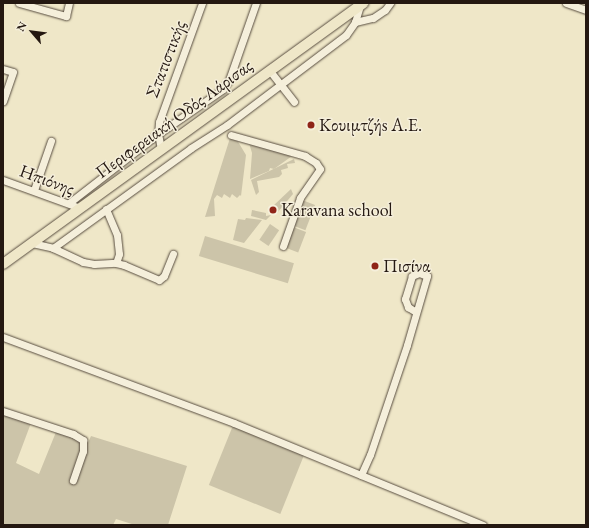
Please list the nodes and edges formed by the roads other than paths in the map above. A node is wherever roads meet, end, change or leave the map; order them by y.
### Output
1 (19, 3) edge
2 (69, 3) edge
3 (202, 3) edge
4 (256, 3) edge
5 (390, 3) edge
6 (566, 3) edge
7 (362, 5) edge
8 (586, 10) edge
9 (355, 22) junction
10 (3, 69) edge
11 (270, 71) junction
12 (280, 85) junction
13 (3, 101) edge
14 (294, 102) dead end
15 (158, 134) junction
16 (231, 135) dead end
17 (51, 141) dead end
18 (162, 149) junction
19 (3, 180) edge
20 (34, 190) junction
21 (69, 203) junction
22 (80, 208) junction
23 (106, 210) junction
24 (32, 243) junction
25 (283, 246) dead end
26 (53, 248) junction
27 (173, 254) dead end
28 (116, 263) junction
29 (3, 264) edge
30 (416, 312) junction
31 (3, 337) edge
32 (3, 411) edge
33 (361, 475) junction
34 (73, 480) dead end
35 (483, 525) edge

1 - 2 street
3 - 15 street, Στατιστικής
4 - 15 street
5 - 9 street
6 - 8 street
7 - 9 street
7 - 11 highway, Περιφερειακή Οδός Λάρισας
9 - 12 street
10 - 13 street
11 - 12 street
11 - 18 highway, Περιφερειακή Οδός Λάρισας
12 - 14 street
12 - 23 street
15 - 18 street, Στατιστικής
15 - 21 street
16 - 25 street
17 - 20 street
18 - 22 highway, Περιφερειακή Οδός Λάρισας
19 - 20 street, Ηπιόνης
20 - 21 street, Ηπιόνης
21 - 22 street, Ηπιόνης
22 - 24 highway, Περιφερειακή Οδός Λάρισας
23 - 26 street
23 - 28 street
24 - 26 street
24 - 29 highway, Περιφερειακή Οδός Λάρισας
26 - 28 street
27 - 28 street
30 - 30 street
30 - 33 street
31 - 33 street
32 - 34 street
33 - 35 street

